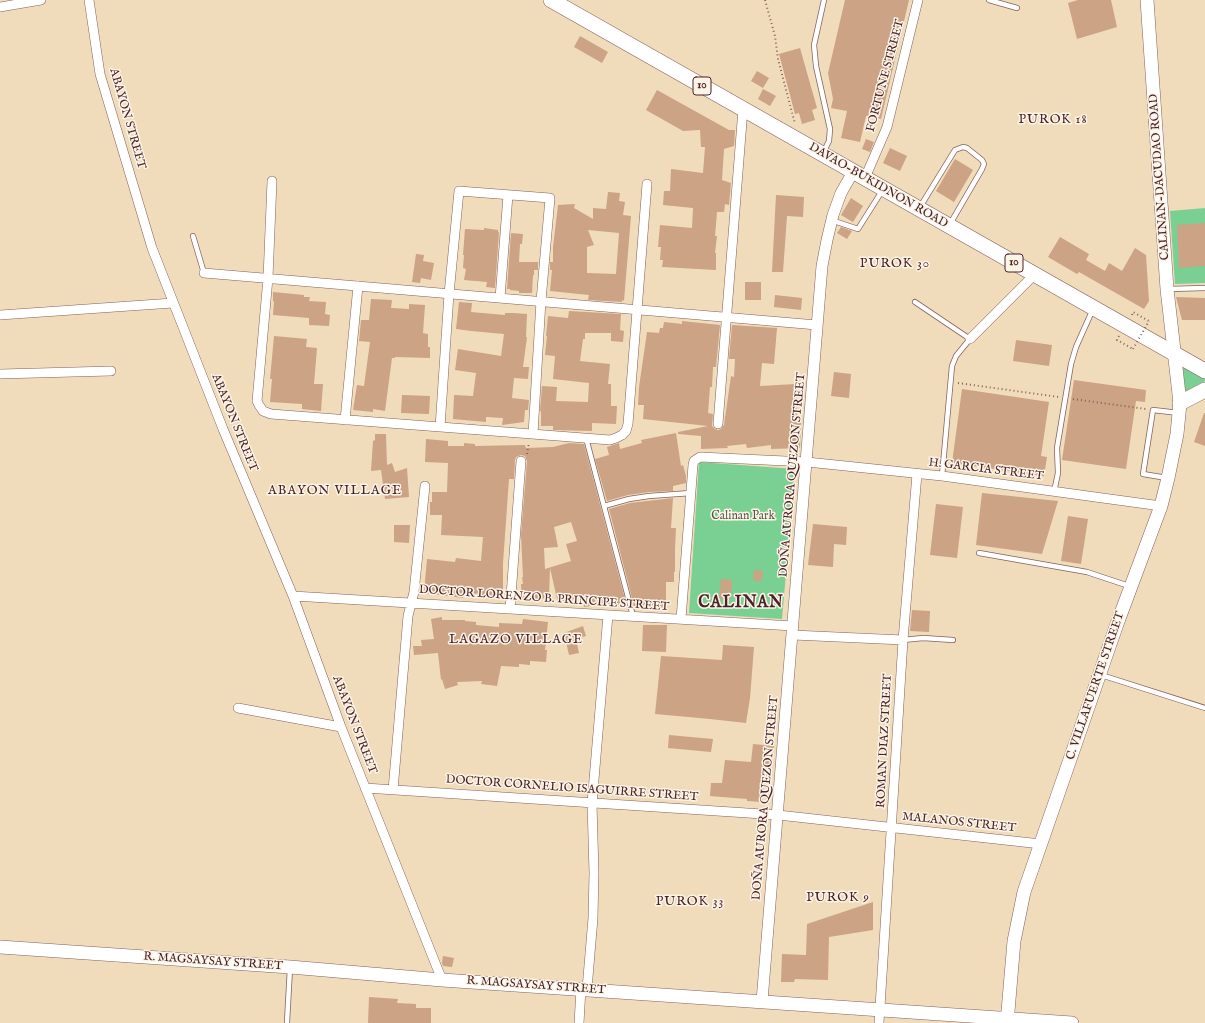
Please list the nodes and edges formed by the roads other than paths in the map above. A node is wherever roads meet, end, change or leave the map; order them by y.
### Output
1 (42, 0) edge
2 (89, 0) edge
3 (551, 0) edge
4 (824, 0) edge
5 (918, 0) edge
6 (989, 0) edge
7 (1148, 0) edge
8 (4, 5) edge
9 (1017, 8) dead end
10 (743, 109) junction
11 (822, 154) junction
12 (859, 175) junction
13 (272, 181) dead end
14 (647, 184) dead end
15 (884, 189) junction
16 (508, 194) junction
17 (919, 209) junction
18 (832, 220) junction
19 (949, 226) junction
20 (193, 236) dead end
21 (204, 273) joint
22 (1035, 274) junction
23 (268, 278) junction
24 (358, 286) junction
25 (1205, 288) edge
26 (1168, 289) junction
27 (449, 294) junction
28 (500, 298) junction
29 (541, 302) junction
30 (915, 302) dead end
31 (173, 303) junction
32 (1093, 308) junction
33 (637, 309) junction
34 (0, 315) edge
35 (727, 317) junction
36 (817, 325) junction
37 (970, 339) junction
38 (1174, 354) junction
39 (111, 371) dead end
40 (1205, 371) edge
41 (0, 374) edge
42 (1205, 390) edge
43 (1180, 408) junction
44 (345, 420) junction
45 (718, 424) dead end
46 (440, 427) junction
47 (533, 434) junction
48 (585, 438) junction
49 (521, 461) road end
50 (807, 462) junction
51 (917, 474) junction
52 (942, 476) junction
53 (1168, 478) junction
54 (426, 486) dead end
55 (1054, 492) junction
56 (691, 493) junction
57 (604, 506) junction
58 (1161, 506) junction
59 (978, 553) dead end
60 (1130, 587) junction
61 (293, 596) junction
62 (411, 603) junction
63 (510, 609) junction
64 (608, 615) junction
65 (633, 616) junction
66 (681, 619) junction
67 (793, 630) junction
68 (903, 640) junction
69 (953, 640) dead end
70 (1100, 674) junction
71 (238, 708) dead end
72 (1205, 708) edge
73 (341, 727) junction
74 (365, 788) junction
75 (393, 790) junction
76 (592, 803) junction
77 (778, 815) junction
78 (892, 827) junction
79 (1041, 844) junction
80 (0, 947) edge
81 (290, 968) junction
82 (442, 980) junction
83 (584, 989) junction
84 (762, 1001) junction
85 (881, 1010) junction
86 (1008, 1021) edge
87 (287, 1022) edge
88 (579, 1023) edge
89 (879, 1023) edge
90 (1072, 1023) edge

1 - 8 street
2 - 31 street, ABAYON STREET
3 - 10 highway, DAVAO-BUKIDNON ROAD / 10
4 - 11 lane
5 - 12 street, FORTUNE STREET
6 - 9 lane
7 - 26 main road, CALINAN-DACUDAO ROAD
10 - 11 highway, DAVAO-BUKIDNON ROAD / 10
10 - 35 street
11 - 12 highway, DAVAO-BUKIDNON ROAD / 10
12 - 15 highway, DAVAO-BUKIDNON ROAD / 10
12 - 18 street, DOÑA AURORA QUEZON STREET
13 - 23 street
14 - 33 street
15 - 17 highway, DAVAO-BUKIDNON ROAD / 10
15 - 18 lane
16 - 27 street
16 - 28 street
16 - 29 street
17 - 19 highway, DAVAO-BUKIDNON ROAD / 10
17 - 19 lane
18 - 36 street, DOÑA AURORA QUEZON STREET
19 - 22 highway, DAVAO-BUKIDNON ROAD / 10
20 - 21 lane
21 - 23 street
22 - 32 highway, DAVAO-BUKIDNON ROAD / 10
22 - 37 street
23 - 24 street
23 - 44 street
24 - 27 street
24 - 44 street
25 - 26 lane
26 - 38 main road, CALINAN-DACUDAO ROAD
27 - 28 street
27 - 46 street
28 - 29 street
29 - 33 street
29 - 47 street
30 - 37 lane
31 - 34 street
31 - 61 street, ABAYON STREET
32 - 38 highway, DAVAO-BUKIDNON ROAD / 10
32 - 55 lane
33 - 35 street
33 - 48 street
35 - 36 street
35 - 45 street
36 - 50 street, DOÑA AURORA QUEZON STREET
37 - 52 lane
38 - 40 highway, DAVAO-BUKIDNON ROAD / 10
38 - 43 main road, C. VILLAFUERTE STREET
39 - 41 street
42 - 43 highway
43 - 53 main road, C. VILLAFUERTE STREET
43 - 53 lane
44 - 46 street
46 - 47 street
47 - 48 street
48 - 57 lane
49 - 63 street
50 - 51 street, H. GARCIA STREET
50 - 56 street, H. GARCIA STREET
50 - 67 street, DOÑA AURORA QUEZON STREET
51 - 52 street, H. GARCIA STREET
51 - 68 street, ROMAN DIAZ STREET
52 - 55 street, H. GARCIA STREET
53 - 58 main road, C. VILLAFUERTE STREET
54 - 62 street
55 - 58 street, H. GARCIA STREET
56 - 57 lane
56 - 66 street
57 - 65 lane
58 - 60 main road, C. VILLAFUERTE STREET
59 - 60 lane
60 - 70 main road, C. VILLAFUERTE STREET
61 - 62 street, DOCTOR LORENZO B. PRINCIPE STREET
61 - 73 street, ABAYON STREET
62 - 63 street, DOCTOR LORENZO B. PRINCIPE STREET
62 - 75 street
63 - 64 street, DOCTOR LORENZO B. PRINCIPE STREET
64 - 65 street, DOCTOR LORENZO B. PRINCIPE STREET
64 - 76 street
65 - 66 street, DOCTOR LORENZO B. PRINCIPE STREET
66 - 67 street, DOCTOR LORENZO B. PRINCIPE STREET
67 - 68 street, DOCTOR LORENZO B. PRINCIPE STREET
67 - 77 street, DOÑA AURORA QUEZON STREET
68 - 69 lane
68 - 78 street, ROMAN DIAZ STREET
70 - 72 lane
70 - 79 main road, C. VILLAFUERTE STREET
71 - 73 street
73 - 74 street, ABAYON STREET
74 - 75 street, DOCTOR CORNELIO ISAGUIRRE STREET
74 - 82 street, ABAYON STREET
75 - 76 street, DOCTOR CORNELIO ISAGUIRRE STREET
76 - 77 street, DOCTOR CORNELIO ISAGUIRRE STREET
76 - 83 street
77 - 78 street, MALANOS STREET
77 - 84 street, DOÑA AURORA QUEZON STREET
78 - 79 street, MALANOS STREET
78 - 85 street, ROMAN DIAZ STREET
79 - 86 main road, C. VILLAFUERTE STREET
80 - 81 main road, R. MAGSAYSAY STREET
81 - 82 main road, R. MAGSAYSAY STREET
81 - 87 lane
82 - 83 main road, R. MAGSAYSAY STREET
83 - 84 main road, R. MAGSAYSAY STREET
83 - 88 street
84 - 85 main road, R. MAGSAYSAY STREET
85 - 86 main road, R. MAGSAYSAY STREET
85 - 89 street, ROMAN DIAZ STREET
86 - 90 main road, R. MAGSAYSAY STREET

